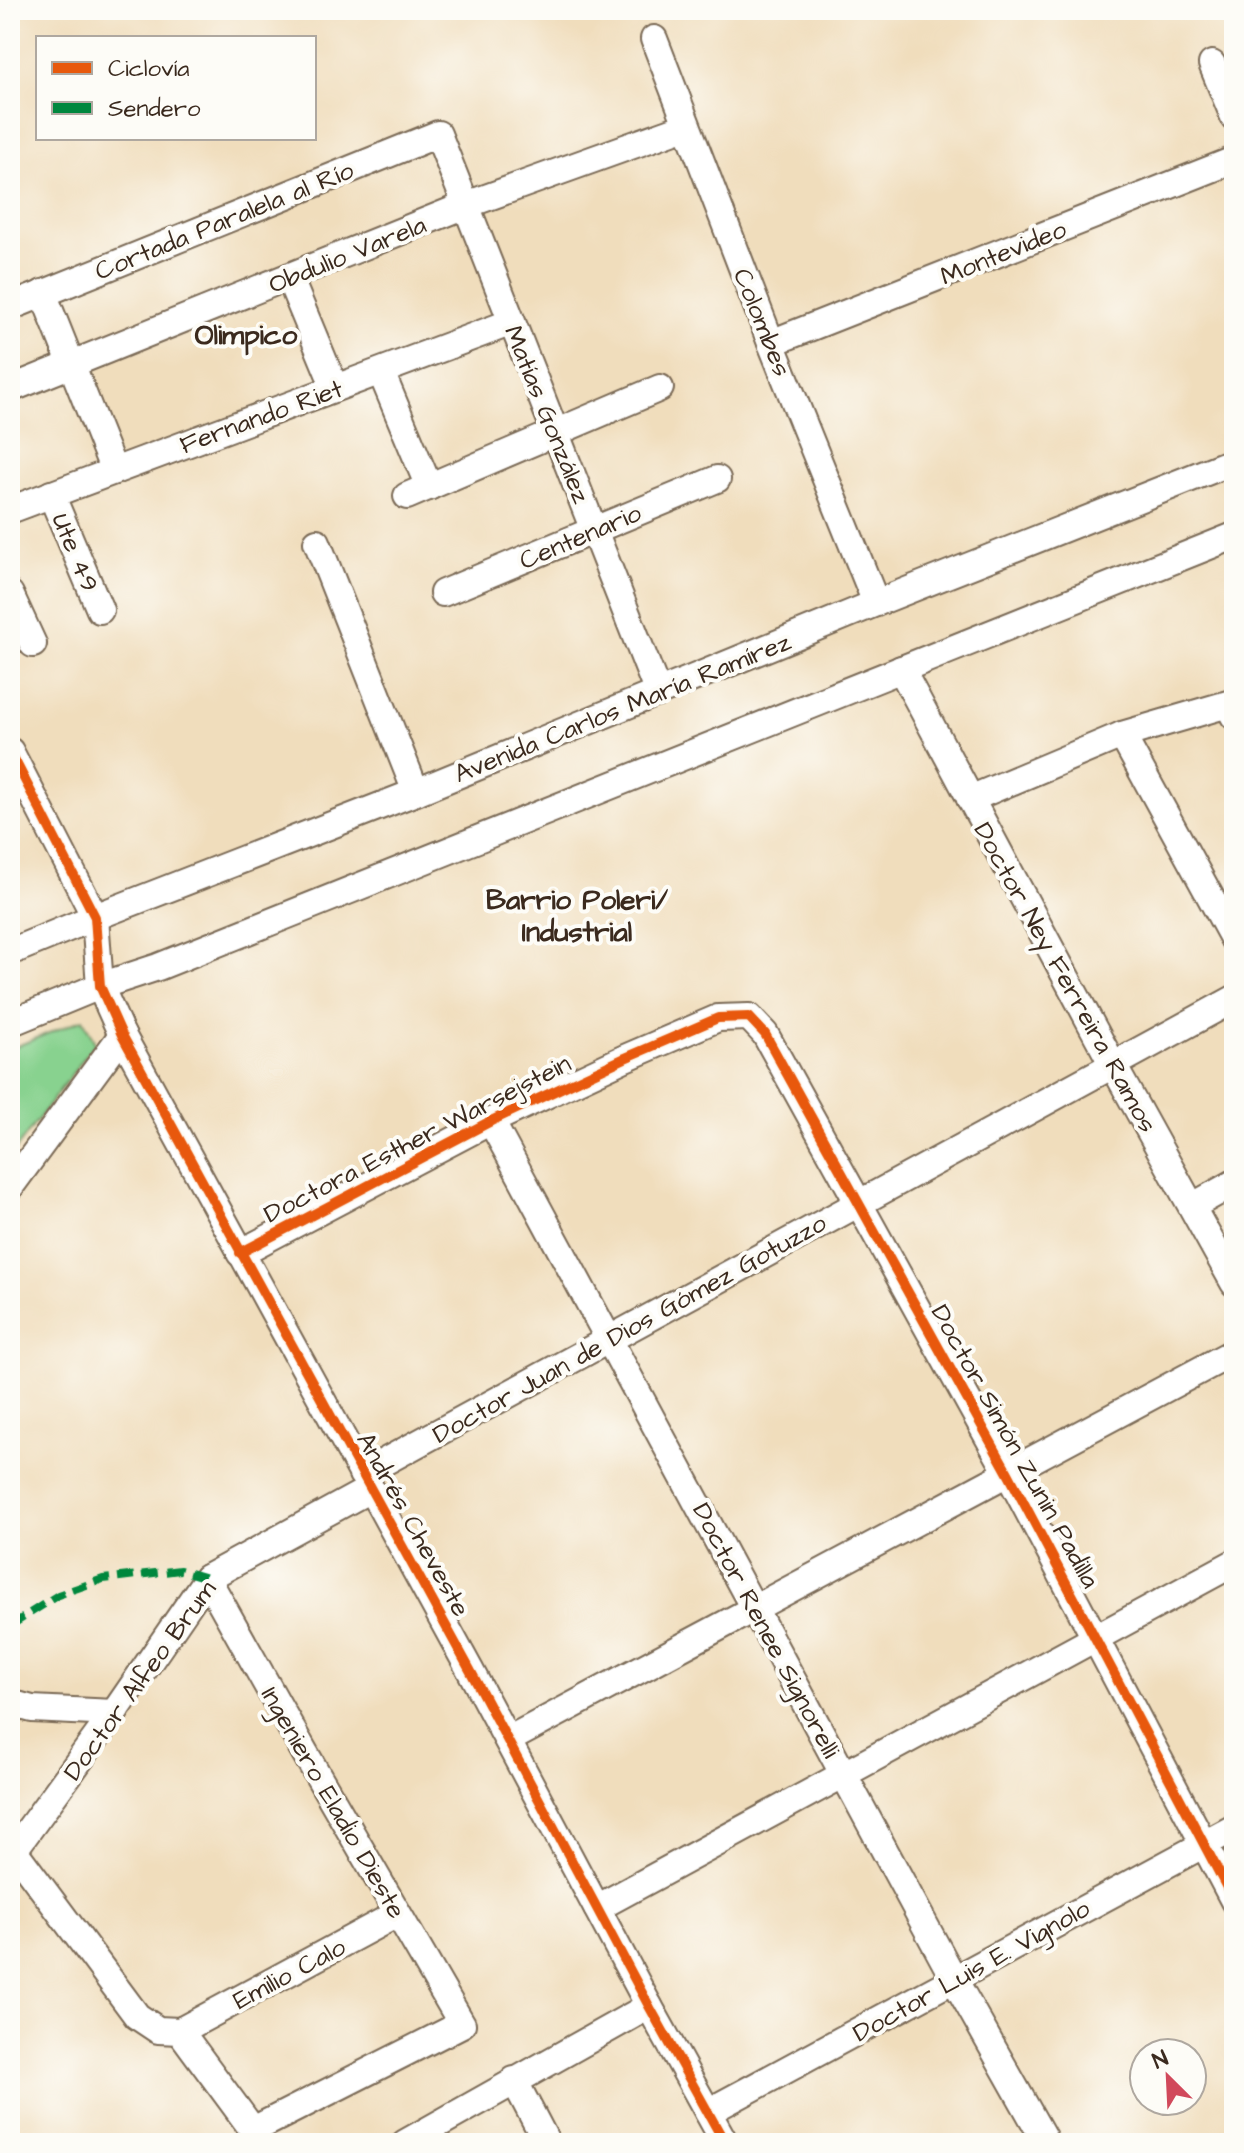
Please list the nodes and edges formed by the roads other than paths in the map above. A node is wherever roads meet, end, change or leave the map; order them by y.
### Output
1 (654, 39) dead end
2 (1212, 64) dead end
3 (1234, 117) edge
4 (686, 126) junction
5 (438, 134) joint
6 (1234, 160) edge
7 (466, 205) junction
8 (289, 277) junction
9 (43, 293) junction
10 (10, 307) edge
11 (512, 322) junction
12 (771, 343) junction
13 (72, 364) junction
14 (381, 372) junction
15 (335, 388) junction
16 (660, 388) dead end
17 (10, 389) edge
18 (555, 433) junction
19 (1234, 461) edge
20 (114, 471) junction
21 (717, 479) dead end
22 (51, 494) junction
23 (10, 510) edge
24 (594, 530) junction
25 (1234, 536) edge
26 (317, 542) dead end
27 (443, 593) dead end
28 (10, 594) edge
29 (876, 603) junction
30 (100, 610) dead end
31 (33, 644) dead end
32 (901, 669) junction
33 (658, 693) junction
34 (1231, 710) edge
35 (1122, 735) junction
36 (10, 751) edge
37 (416, 792) junction
38 (970, 799) junction
39 (95, 917) junction
40 (1234, 940) edge
41 (10, 952) edge
42 (100, 986) junction
43 (1234, 999) edge
44 (749, 1017) joint
45 (10, 1023) edge
46 (122, 1035) junction
47 (1113, 1065) junction
48 (491, 1121) junction
49 (1234, 1183) edge
50 (10, 1187) edge
51 (858, 1204) junction
52 (1193, 1206) junction
53 (240, 1253) junction
54 (1234, 1283) edge
55 (610, 1339) junction
56 (1234, 1352) edge
57 (1008, 1473) junction
58 (366, 1482) junction
59 (1234, 1563) edge
60 (207, 1578) junction
61 (755, 1608) junction
62 (1095, 1638) junction
63 (10, 1703) edge
64 (114, 1713) junction
65 (508, 1740) junction
66 (844, 1774) junction
67 (1234, 1828) edge
68 (1203, 1844) junction
69 (12, 1848) edge
70 (1234, 1901) edge
71 (597, 1908) junction
72 (397, 1914) junction
73 (954, 1979) junction
74 (649, 2006) junction
75 (180, 2031) junction
76 (514, 2080) junction
77 (708, 2112) junction
78 (1044, 2139) dead end
79 (407, 2142) edge
80 (547, 2143) edge
81 (725, 2143) edge

1 - 4 street, Colombes
2 - 3 street
4 - 7 street, Obdulio Varela
4 - 12 street, Colombes
5 - 7 street, Matías González
5 - 9 street, Cortada Paralela al Río
6 - 12 street, Montevideo
7 - 8 street, Obdulio Varela
7 - 11 street, Matías González
8 - 13 street, Obdulio Varela
8 - 15 street
9 - 10 street, Cortada Paralela al Río
9 - 13 street
11 - 14 street, Fernando Riet
11 - 18 street, Matías González
12 - 29 street, Colombes
13 - 17 street, Obdulio Varela
13 - 20 street
14 - 15 street, Fernando Riet
14 - 18 street
15 - 20 street, Fernando Riet
16 - 18 street
18 - 24 street, Matías González
19 - 29 street, Avenida Carlos María Ramírez
20 - 22 street, Fernando Riet
21 - 24 street, Centenario
22 - 23 street, Fernando Riet
22 - 30 street, Ute 49
24 - 27 street, Centenario
24 - 33 street, Matías González
25 - 32 street
26 - 37 street
28 - 31 street
29 - 33 street, Avenida Carlos María Ramírez
32 - 38 street, Doctor Ney Ferreira Ramos
32 - 42 street
33 - 37 street, Avenida Carlos María Ramírez
34 - 35 street
35 - 38 street
35 - 40 street
36 - 39 street
37 - 39 street, Avenida Carlos María Ramírez
38 - 47 street, Doctor Ney Ferreira Ramos
39 - 41 street, Avenida Carlos María Ramírez
39 - 42 street, Andrés Cheveste
42 - 45 street
42 - 46 street, Andrés Cheveste
43 - 47 street, Doctor Juan de Dios Gómez Gotuzzo
44 - 48 street, Doctora Esther Warsejstein
44 - 51 street, Doctor Simón Zunin Padilla
46 - 50 street
46 - 53 street, Andrés Cheveste
47 - 51 street, Doctor Juan de Dios Gómez Gotuzzo
47 - 52 street, Doctor Ney Ferreira Ramos
48 - 53 street, Doctora Esther Warsejstein
48 - 55 street, Doctor Renee Signorelli
49 - 52 street
51 - 55 street, Doctor Juan de Dios Gómez Gotuzzo
51 - 57 street, Doctor Simón Zunin Padilla
52 - 54 street, Doctor Ney Ferreira Ramos
53 - 58 street, Andrés Cheveste
55 - 58 street, Doctor Juan de Dios Gómez Gotuzzo
55 - 61 street, Doctor Renee Signorelli
56 - 57 street
57 - 61 street
57 - 62 street, Doctor Simón Zunin Padilla
58 - 60 street, Doctor Alfeo Brum
58 - 65 street, Andrés Cheveste
59 - 62 street
60 - 64 street, Doctor Alfeo Brum
60 - 72 street, Ingeniero Eladio Dieste
61 - 65 street
61 - 66 street, Doctor Renee Signorelli
62 - 66 street
62 - 68 street, Doctor Simón Zunin Padilla
63 - 64 street
64 - 69 street, Doctor Alfeo Brum
65 - 71 street, Andrés Cheveste
66 - 71 street
66 - 73 street, Doctor Renee Signorelli
67 - 68 street, Doctor Luis E. Vignolo
68 - 70 street, Doctor Simón Zunin Padilla
68 - 73 street, Doctor Luis E. Vignolo
69 - 75 street
71 - 74 street, Andrés Cheveste
72 - 75 street, Emilio Calo
72 - 75 street, Ingeniero Eladio Dieste
73 - 77 street, Doctor Luis E. Vignolo
73 - 78 street, Doctor Renee Signorelli
74 - 76 street
74 - 77 street, Andrés Cheveste
76 - 79 street
76 - 80 street
77 - 81 street, Andrés Cheveste

